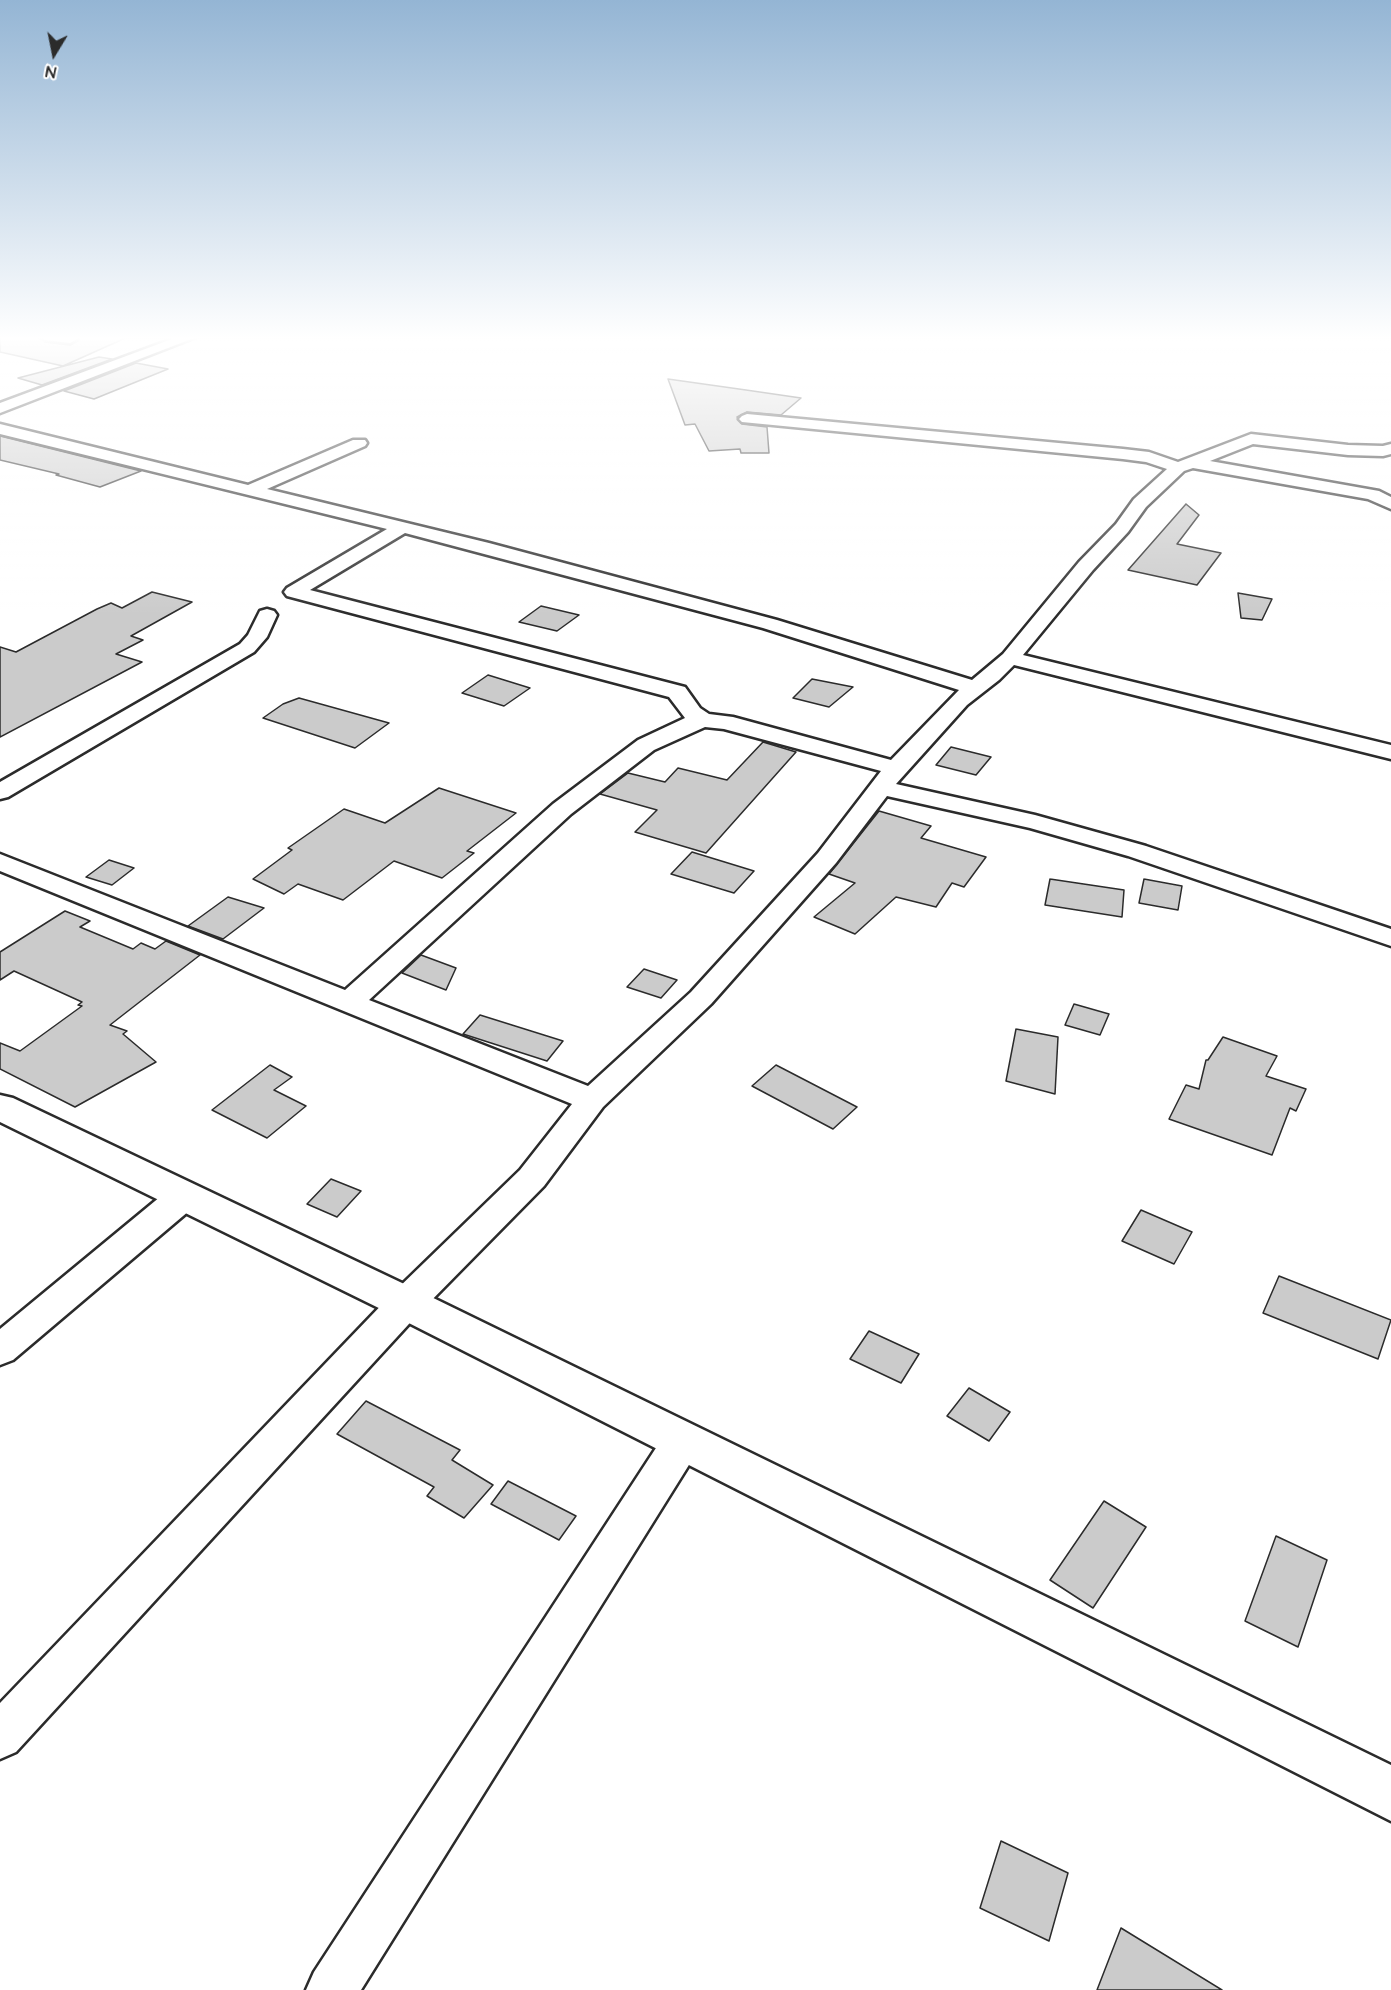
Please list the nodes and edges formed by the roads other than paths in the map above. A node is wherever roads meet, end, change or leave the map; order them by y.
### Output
1 (853, 429) edge
2 (4, 433) edge
3 (359, 443) dead end
4 (1391, 448) edge
5 (1185, 465) junction
6 (250, 490) junction
7 (1391, 504) edge
8 (403, 527) junction
9 (267, 615) dead end
10 (1010, 658) junction
11 (975, 688) junction
12 (704, 720) junction
13 (1391, 752) edge
14 (888, 778) junction
15 (0, 792) edge
16 (0, 862) edge
17 (1391, 938) edge
18 (348, 1002) junction
19 (592, 1100) junction
20 (0, 1107) edge
21 (184, 1196) junction
22 (406, 1302) junction
23 (0, 1350) edge
24 (683, 1440) junction
25 (0, 1736) edge
26 (1391, 1794) edge
27 (332, 1990) edge

1 - 5 street
2 - 6 street
3 - 6 street
4 - 5 street
5 - 7 street
5 - 10 street
6 - 8 street
8 - 11 street
8 - 12 street
9 - 15 street
10 - 11 street
10 - 13 street
11 - 14 street
12 - 14 street
12 - 18 street
14 - 17 street
14 - 19 street
16 - 18 street
18 - 19 street
19 - 22 street
20 - 21 main road
21 - 22 main road
21 - 23 street
22 - 24 main road
22 - 25 street
24 - 26 main road
24 - 27 street

